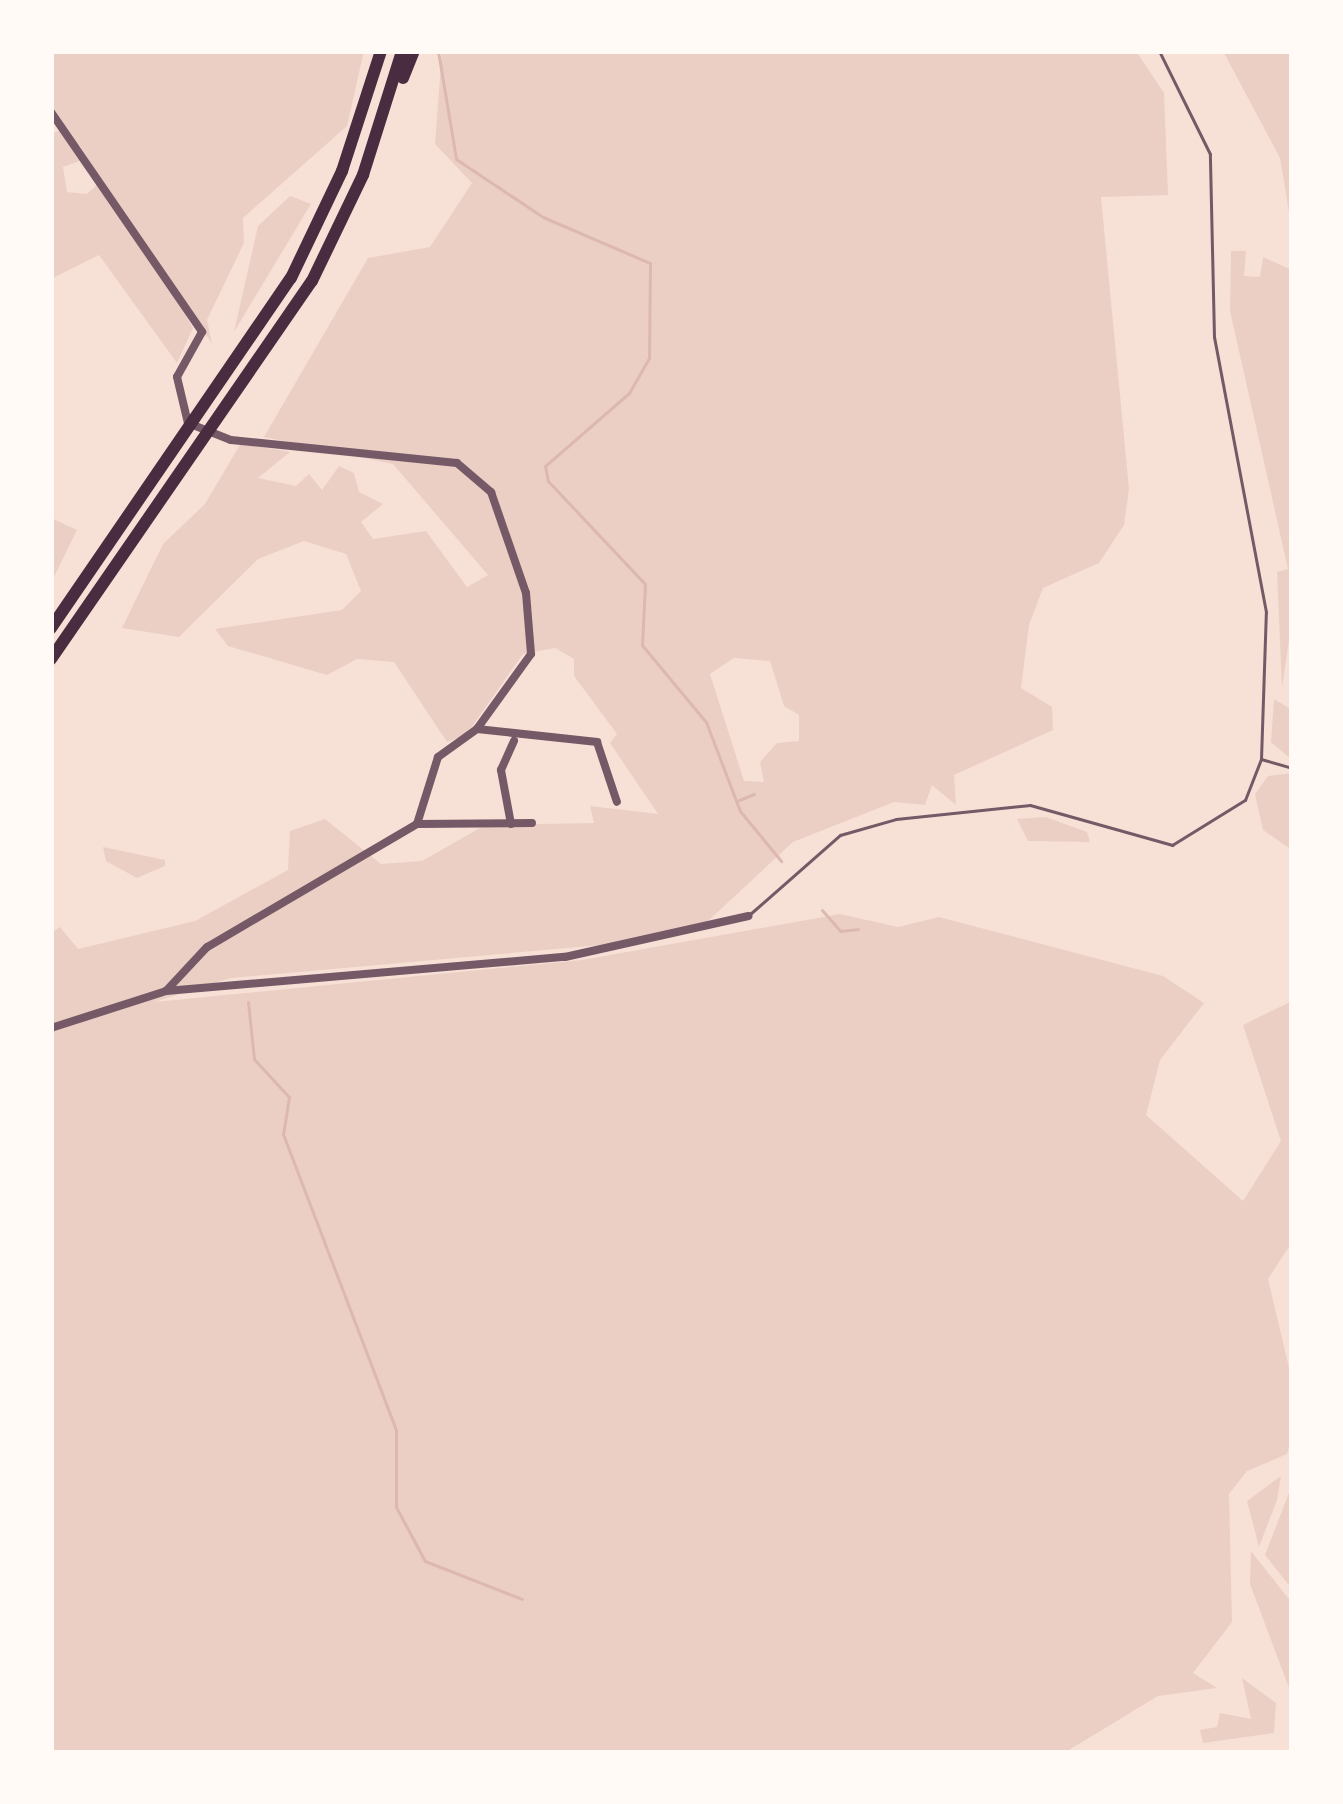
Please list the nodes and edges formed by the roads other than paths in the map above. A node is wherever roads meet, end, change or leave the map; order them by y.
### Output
1 (378, 51) edge
2 (402, 51) edge
3 (414, 51) edge
4 (1160, 51) edge
5 (51, 112) edge
6 (374, 146) junction
7 (51, 628) edge
8 (51, 659) edge
9 (477, 729) junction
10 (514, 741) junction
11 (1261, 759) junction
12 (1292, 768) edge
13 (617, 802) dead end
14 (417, 824) junction
15 (511, 824) junction
16 (532, 824) dead end
17 (748, 916) joint
18 (166, 991) junction
19 (51, 1028) edge

1 - 7 highway
2 - 6 highway
3 - 6 highway
4 - 11 lane
5 - 9 street
6 - 8 highway
9 - 10 street
9 - 14 street
10 - 13 street
10 - 15 street
11 - 12 lane
11 - 17 lane
14 - 15 street
14 - 18 street
15 - 16 street
17 - 18 street
18 - 19 street

